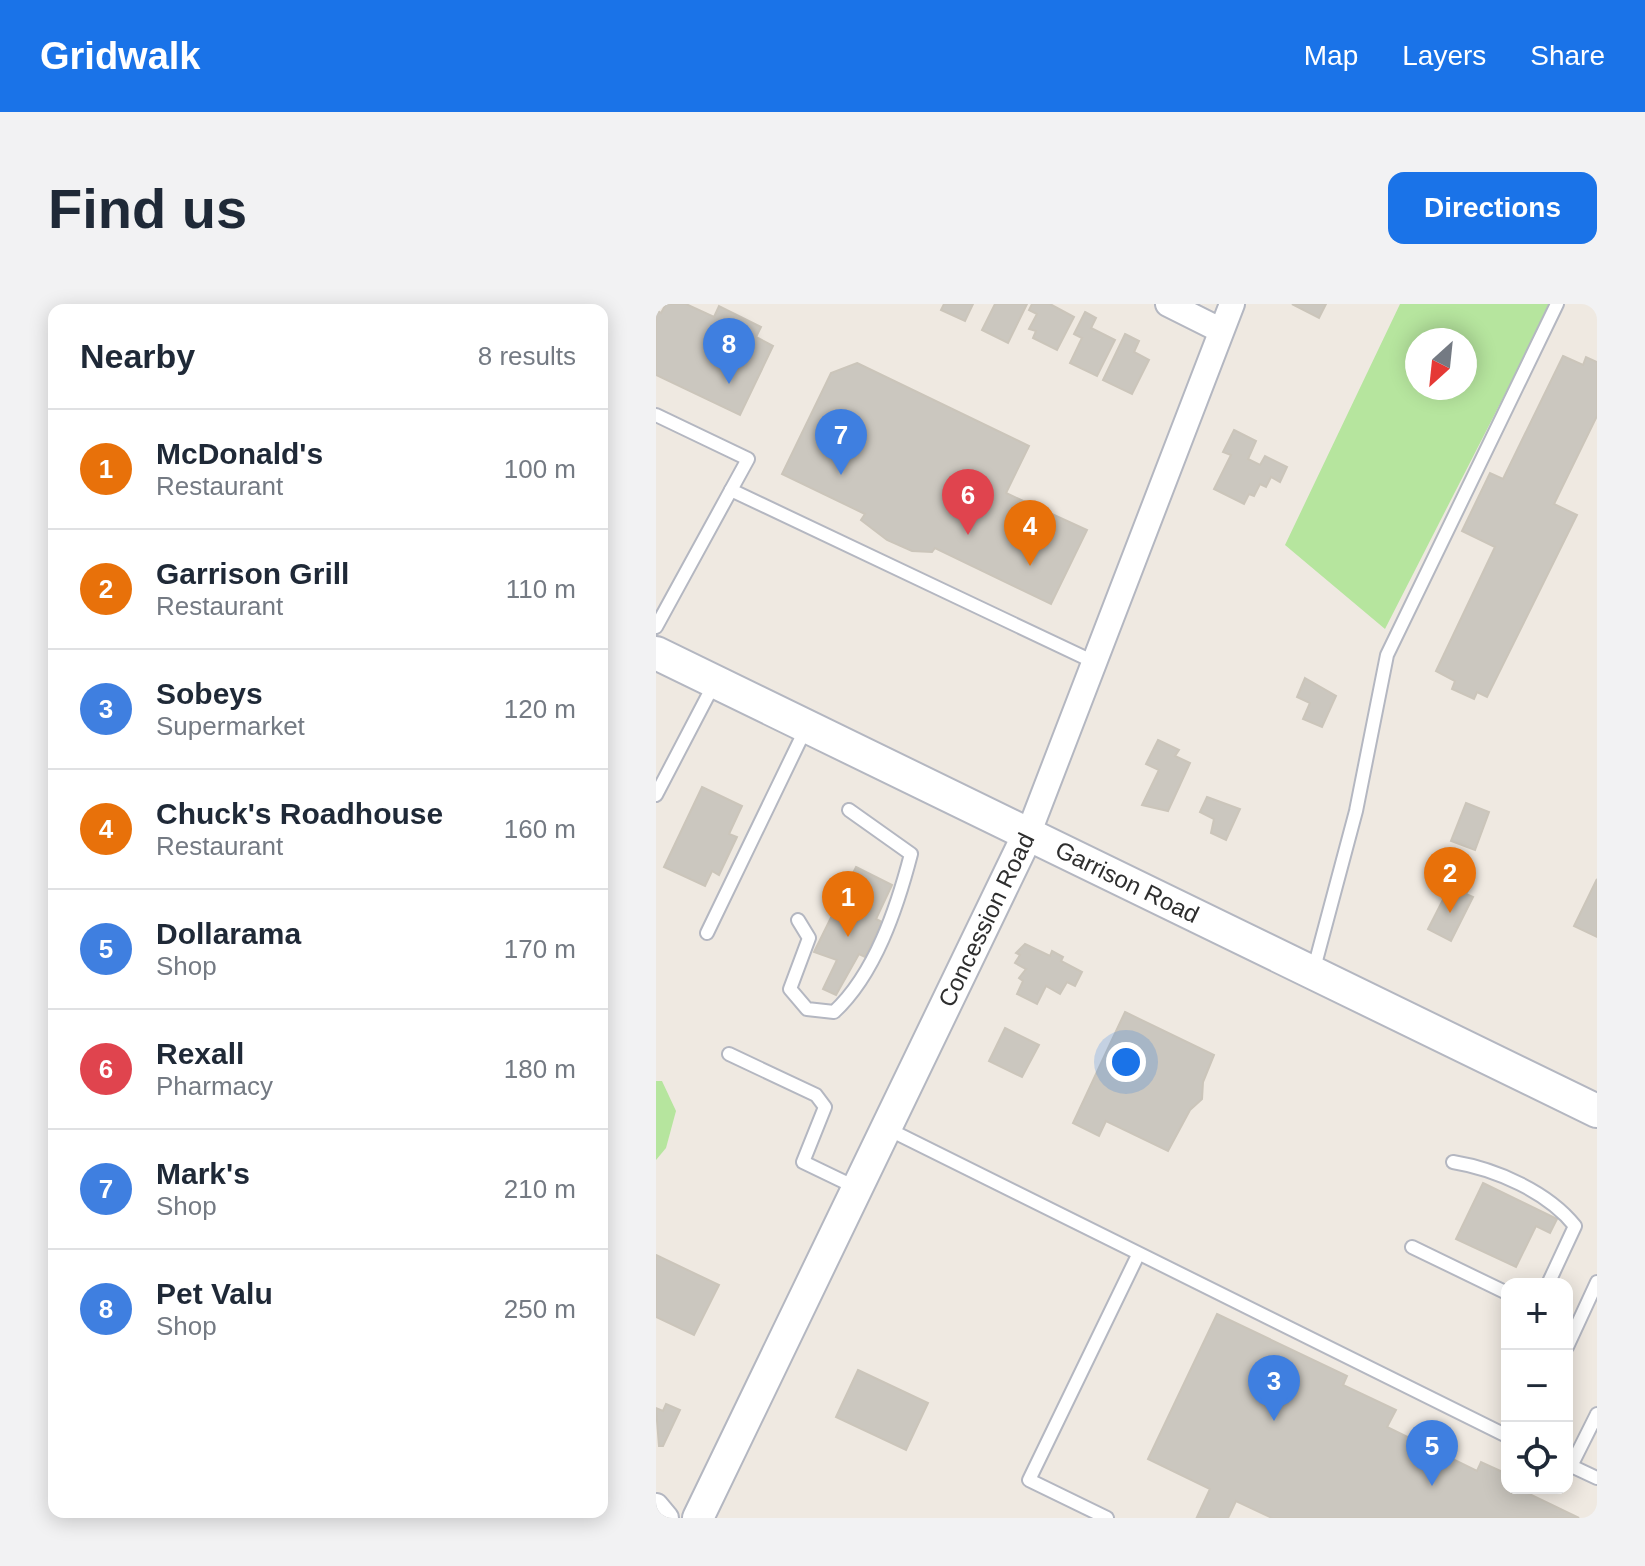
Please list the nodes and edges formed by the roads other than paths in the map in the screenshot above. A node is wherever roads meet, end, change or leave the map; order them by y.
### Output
1 (1168, 304) edge
2 (1232, 304) edge
3 (1557, 304) edge
4 (1220, 330) junction
5 (656, 415) edge
6 (731, 490) junction
7 (656, 627) edge
8 (656, 653) edge
9 (1094, 662) junction
10 (715, 681) junction
11 (807, 725) junction
12 (656, 795) edge
13 (849, 810) dead end
14 (1029, 832) junction
15 (798, 920) dead end
16 (707, 933) dead end
17 (1313, 972) junction
18 (729, 1054) dead end
19 (1597, 1111) edge
20 (886, 1128) junction
21 (1453, 1162) dead end
22 (857, 1188) junction
23 (1412, 1247) dead end
24 (1138, 1255) junction
25 (1551, 1278) edge
26 (1597, 1282) edge
27 (1501, 1290) edge
28 (1573, 1322) edge
29 (1597, 1414) edge
30 (1501, 1433) edge
31 (1573, 1458) edge
32 (1573, 1467) edge
33 (1597, 1478) edge
34 (656, 1506) edge
35 (666, 1518) edge
36 (698, 1518) edge
37 (1107, 1518) edge

1 - 4 street
2 - 4 street, Concession Road
3 - 17 lane
4 - 9 street, Concession Road
5 - 6 lane
6 - 7 lane
6 - 9 lane
8 - 10 main road, Garrison Road
9 - 14 street, Concession Road
10 - 11 main road, Garrison Road
10 - 12 lane
11 - 14 main road, Garrison Road
11 - 16 lane
13 - 15 lane
14 - 17 main road, Garrison Road
14 - 20 street, Concession Road
17 - 19 main road, Garrison Road
18 - 22 lane
20 - 22 street, Concession Road
20 - 24 lane
21 - 25 lane
22 - 36 street, Concession Road
23 - 27 lane
24 - 30 lane
24 - 37 lane
26 - 28 lane
29 - 31 lane
32 - 33 lane
34 - 35 street

